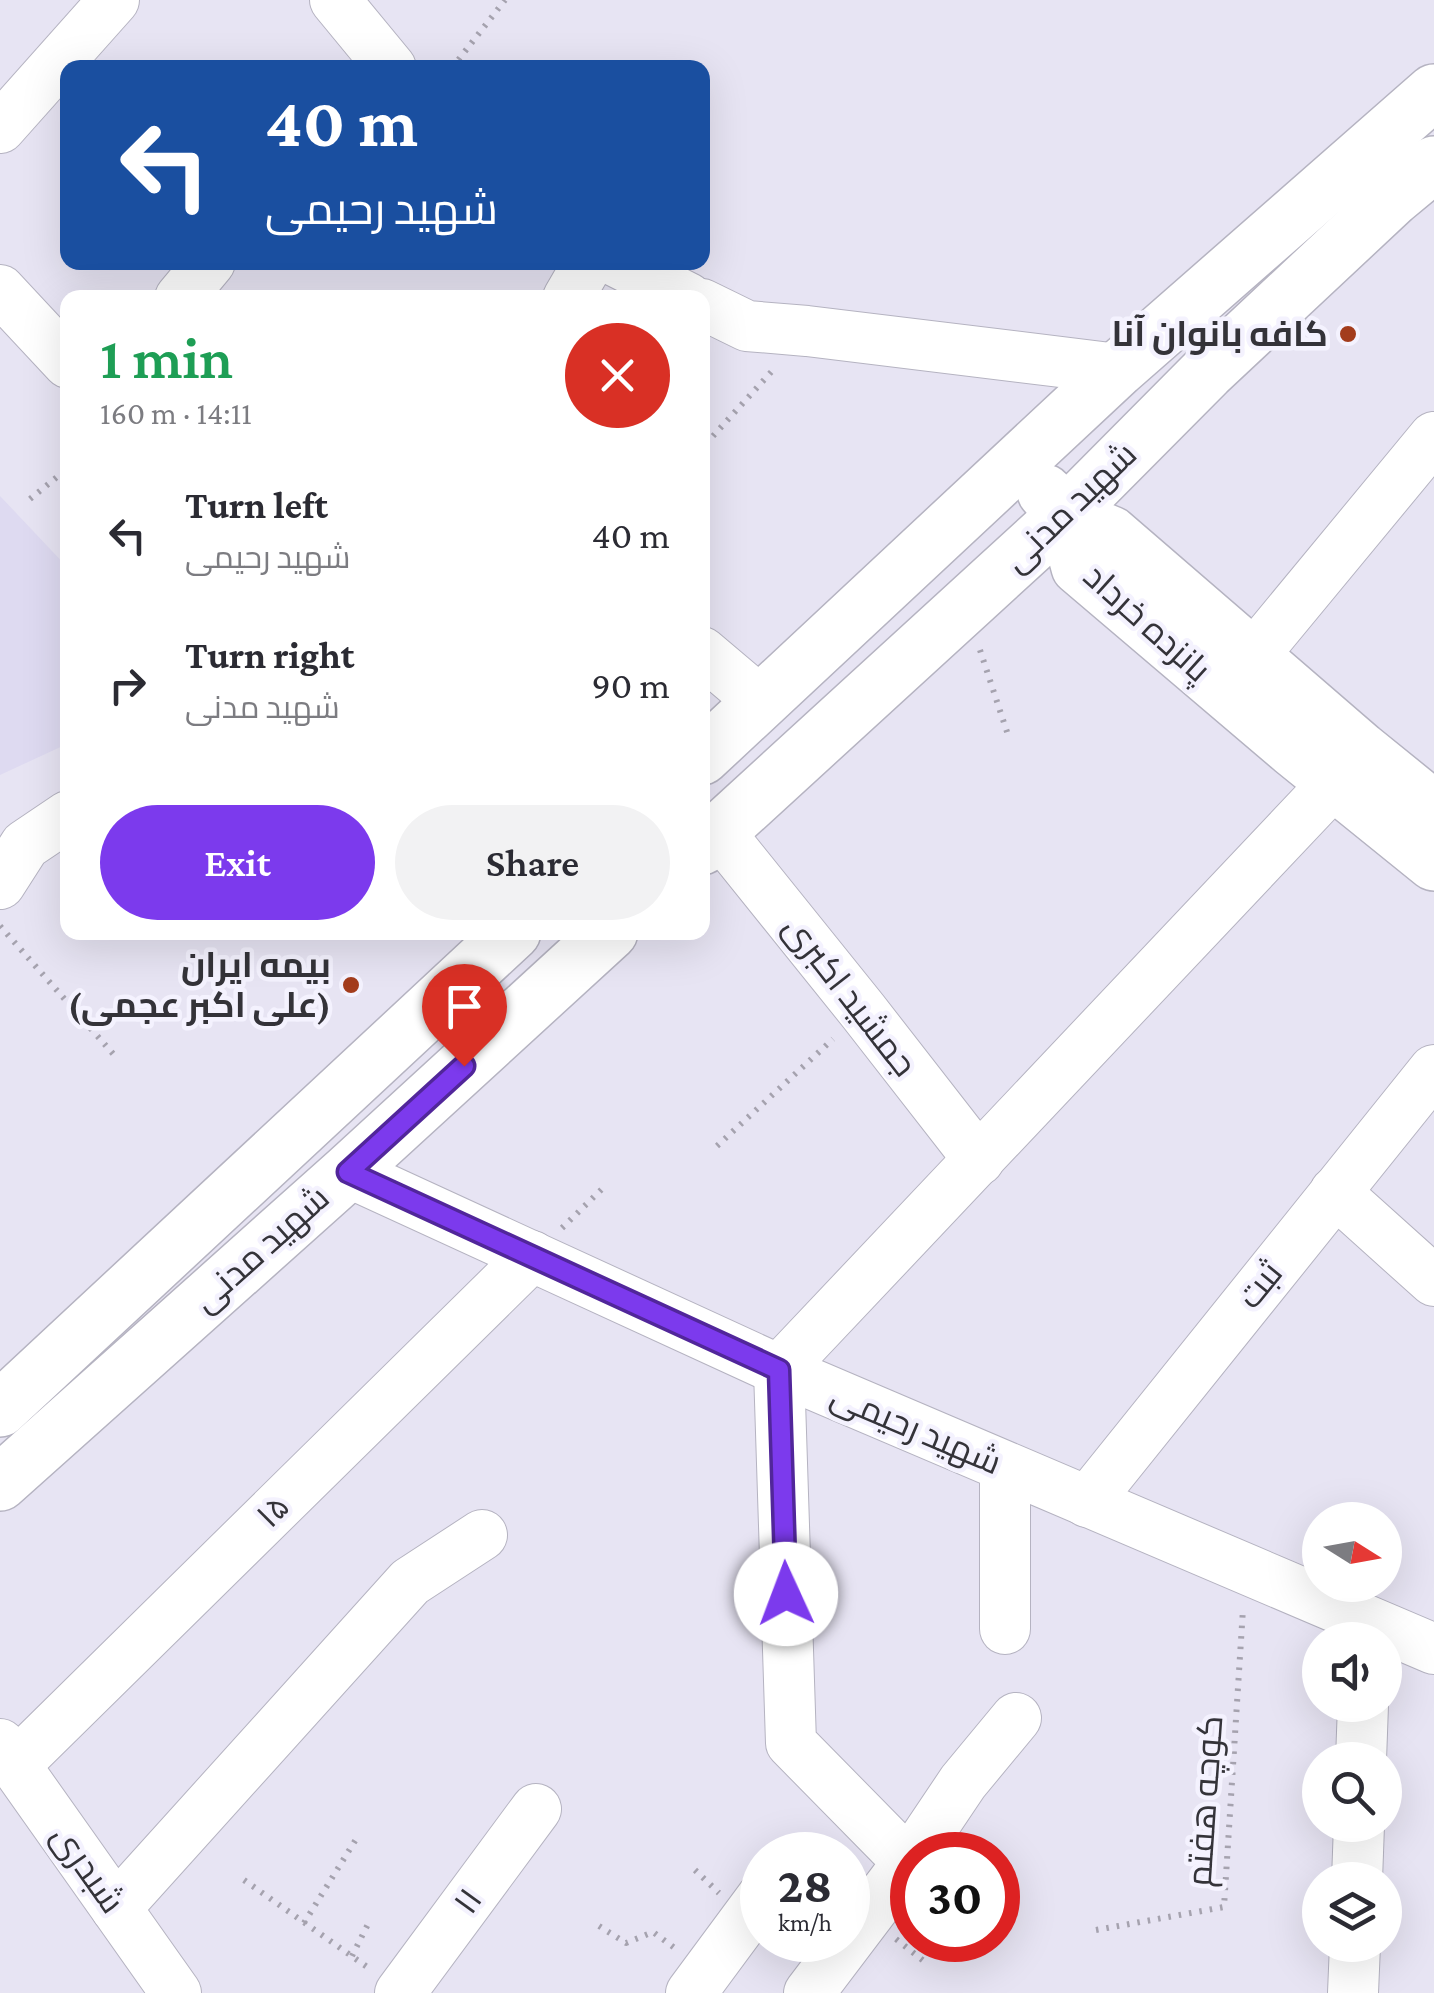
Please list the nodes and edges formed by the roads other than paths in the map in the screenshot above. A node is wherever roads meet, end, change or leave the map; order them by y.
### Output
1 (114, 0) edge
2 (335, 0) edge
3 (61, 60) edge
4 (380, 60) edge
5 (60, 61) edge
6 (1434, 92) edge
7 (0, 128) edge
8 (1434, 164) edge
9 (203, 270) edge
10 (632, 270) edge
11 (0, 290) edge
12 (187, 290) edge
13 (672, 290) edge
14 (710, 308) edge
15 (60, 354) edge
16 (1118, 369) junction
17 (1434, 437) edge
18 (1020, 462) junction
19 (1065, 516) junction
20 (1253, 656) junction
21 (710, 659) edge
22 (761, 702) junction
23 (710, 750) edge
24 (1334, 784) junction
25 (1434, 808) edge
26 (60, 822) edge
27 (711, 840) edge
28 (1434, 863) edge
29 (0, 884) edge
30 (505, 940) edge
31 (601, 940) edge
32 (1434, 1070) edge
33 (979, 1160) junction
34 (348, 1172) junction
35 (1335, 1192) junction
36 (532, 1256) junction
37 (1434, 1281) edge
38 (779, 1370) junction
39 (0, 1409) edge
40 (1005, 1467) junction
41 (0, 1483) edge
42 (1087, 1502) junction
43 (482, 1535) dead end
44 (1349, 1622) edge
45 (1006, 1629) dead end
46 (1402, 1641) edge
47 (1434, 1650) edge
48 (1016, 1718) dead end
49 (7, 1755) edge
50 (536, 1809) dead end
51 (929, 1832) edge
52 (890, 1837) edge
53 (890, 1887) edge
54 (116, 1908) junction
55 (740, 1927) edge
56 (1354, 1962) edge
57 (699, 1982) edge
58 (401, 1992) edge
59 (176, 1993) edge
60 (809, 1993) edge
61 (1353, 1993) edge

1 - 3 street
2 - 4 street
5 - 7 street
6 - 16 main road, شهید مدنی
8 - 19 main road, شهید مدنی
9 - 12 street
10 - 13 street
11 - 15 street
14 - 16 street
16 - 18 main road, شهید مدنی
17 - 20 street
18 - 19 main road
18 - 22 main road, شهید مدنی
19 - 20 main road, پانزده خرداد
19 - 24 main road, پانزده خرداد
19 - 27 main road, شهید مدنی
20 - 25 main road, پانزده خرداد
21 - 22 street
22 - 23 main road, شهید مدنی
24 - 28 main road, پانزده خرداد
24 - 33 street
26 - 29 street
27 - 33 street, جمشید اکبری
30 - 39 main road, شهید مدنی
31 - 34 main road, شهید مدنی
32 - 35 street, ثبت
33 - 38 street
34 - 36 street, شهید رحیمی
34 - 41 main road, شهید مدنی
35 - 37 street
35 - 42 street, ثبت
36 - 38 street, شهید رحیمی
36 - 49 street, ۱۵
38 - 40 street, شهید رحیمی
38 - 52 street
40 - 42 street, شهید رحیمی
40 - 45 street
42 - 44 street, شهید رحیمی
43 - 54 street
46 - 47 street, شهید رحیمی
48 - 51 street
49 - 54 street, شبدری
50 - 58 street, ۱۱
53 - 60 street
54 - 59 street, شبدری
55 - 57 street
56 - 61 street

